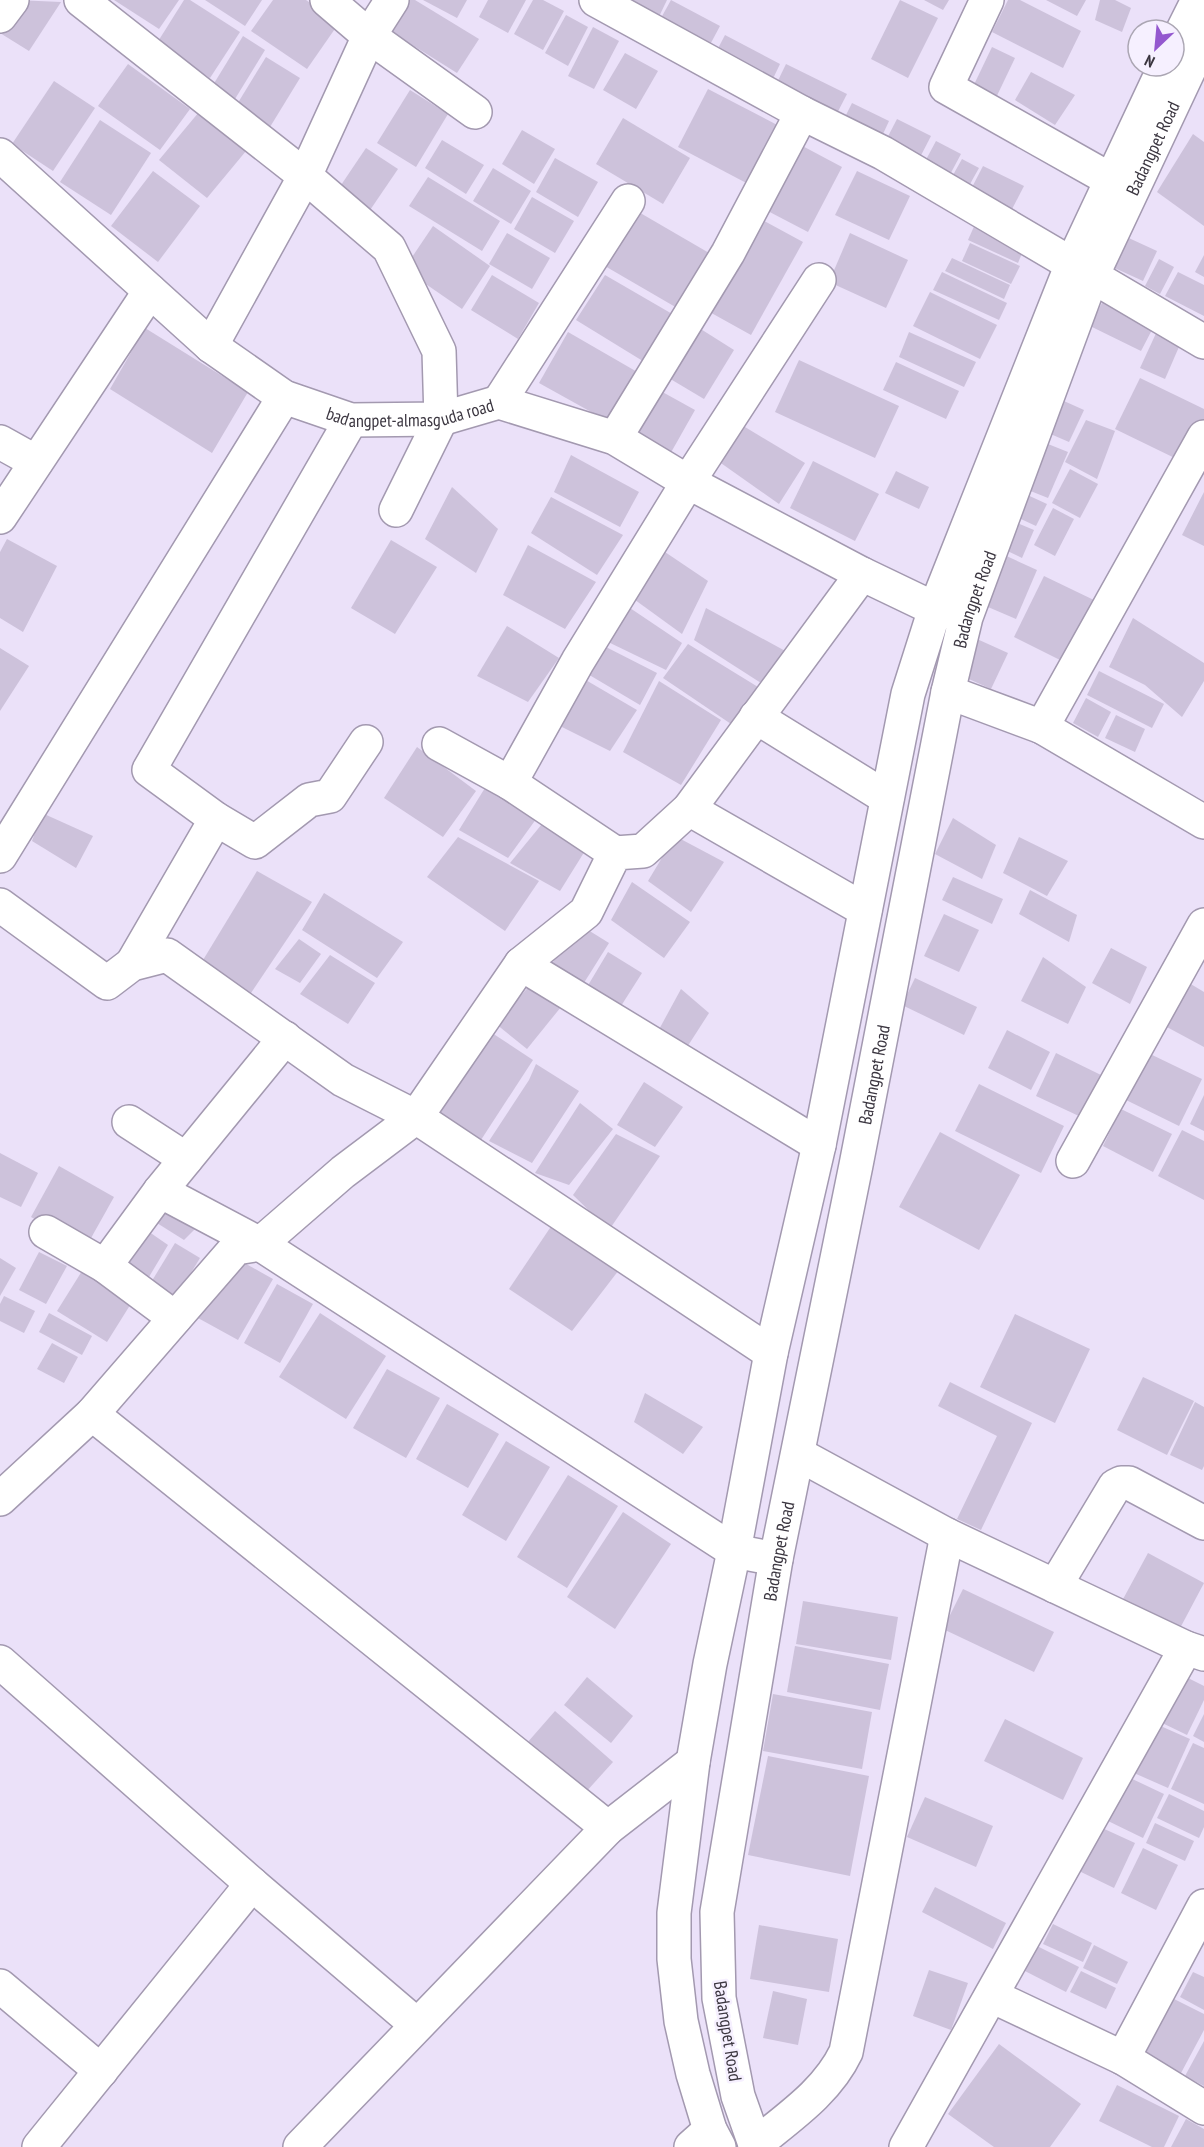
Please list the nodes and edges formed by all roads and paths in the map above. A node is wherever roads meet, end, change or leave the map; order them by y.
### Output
1 (12, 0) edge
2 (81, 0) edge
3 (327, 0) edge
4 (392, 0) edge
5 (596, 0) edge
6 (987, 0) edge
7 (1198, 0) edge
8 (0, 16) edge
9 (1186, 24) edge
10 (369, 36) junction
11 (1204, 38) edge
12 (1159, 78) edge
13 (474, 112) dead end
14 (802, 112) junction
15 (0, 155) edge
16 (305, 176) junction
17 (1111, 180) junction
18 (628, 201) dead end
19 (1082, 270) junction
20 (819, 280) dead end
21 (150, 291) junction
22 (1204, 342) edge
23 (211, 346) junction
24 (284, 397) junction
25 (499, 402) junction
26 (441, 419) junction
27 (351, 420) junction
28 (1204, 437) edge
29 (615, 438) junction
30 (0, 442) edge
31 (36, 462) junction
32 (688, 482) junction
33 (396, 510) dead end
34 (0, 518) edge
35 (862, 574) junction
36 (950, 613) junction
37 (948, 692) junction
38 (756, 717) junction
39 (1042, 727) junction
40 (366, 742) dead end
41 (439, 744) dead end
42 (510, 783) junction
43 (887, 798) junction
44 (689, 809) junction
45 (216, 819) junction
46 (1204, 822) edge
47 (615, 853) junction
48 (0, 856) edge
49 (0, 905) edge
50 (865, 910) junction
51 (1204, 925) edge
52 (132, 964) junction
53 (521, 964) junction
54 (285, 1038) junction
55 (416, 1117) junction
56 (129, 1122) dead end
57 (819, 1145) junction
58 (186, 1159) junction
59 (1073, 1161) dead end
60 (160, 1191) junction
61 (46, 1232) dead end
62 (260, 1244) junction
63 (105, 1266) junction
64 (174, 1318) junction
65 (771, 1353) junction
66 (92, 1414) junction
67 (798, 1454) junction
68 (0, 1499) edge
69 (1204, 1523) edge
70 (947, 1535) junction
71 (734, 1551) junction
72 (776, 1559) junction
73 (1055, 1586) junction
74 (1195, 1651) edge
75 (0, 1662) edge
76 (693, 1762) junction
77 (608, 1828) junction
78 (252, 1884) junction
79 (1204, 1906) edge
80 (0, 1986) edge
81 (992, 1996) junction
82 (417, 2025) junction
83 (1123, 2058) junction
84 (101, 2071) junction
85 (1204, 2108) edge
86 (707, 2141) edge
87 (756, 2146) edge
88 (39, 2147) edge
89 (300, 2147) edge
90 (906, 2147) edge

1 - 8 street
2 - 16 street
3 - 10 street
4 - 10 street
5 - 14 street
6 - 17 street
7 - 9 street
10 - 13 street
10 - 16 street
11 - 19 street, Badangpet Road
12 - 17 street, Badangpet Road
14 - 19 street
14 - 29 street
15 - 21 street, badangpet-almasguda road
16 - 23 street
16 - 26 street
17 - 19 street, Badangpet Road
18 - 25 street
19 - 22 street
19 - 36 street, Badangpet Road
20 - 32 street
21 - 23 street, badangpet-almasguda road
21 - 31 street
23 - 24 street, badangpet-almasguda road
24 - 27 street, badangpet-almasguda road
24 - 48 street
25 - 26 street, badangpet-almasguda road
25 - 29 street, badangpet-almasguda road
26 - 27 street, badangpet-almasguda road
26 - 33 street
27 - 45 street
28 - 39 street
29 - 32 street, badangpet-almasguda road
30 - 31 street
31 - 34 street
32 - 35 street, badangpet-almasguda road
32 - 42 street
35 - 36 street, badangpet-almasguda road
35 - 38 street
36 - 37 street, Badangpet Road
36 - 43 street, Badangpet Road
37 - 39 street
37 - 67 street, Badangpet Road
38 - 43 street
38 - 44 street
39 - 46 street
40 - 45 street
41 - 42 street
42 - 47 street
43 - 50 street, Badangpet Road
44 - 47 street
44 - 50 street
45 - 52 street
47 - 53 street
49 - 52 street
50 - 57 street, Badangpet Road
51 - 59 street
52 - 54 street
53 - 55 street
53 - 57 street
54 - 55 street
54 - 58 street
55 - 62 street
55 - 65 street
56 - 58 street
57 - 65 street, Badangpet Road
58 - 60 street
60 - 62 street
60 - 63 street
61 - 63 street
62 - 64 street
62 - 71 street
63 - 64 street
64 - 66 street
65 - 71 street, Badangpet Road
66 - 68 street
66 - 77 street
67 - 70 street
67 - 72 street, Badangpet Road
69 - 73 street
70 - 73 street
70 - 87 street
71 - 72 street
71 - 76 street, Badangpet Road
72 - 87 street, Badangpet Road
73 - 74 street
74 - 81 street
75 - 78 street
76 - 77 street
76 - 86 street, Badangpet Road
77 - 82 street
78 - 82 street
78 - 84 street
79 - 83 street
80 - 84 street
81 - 83 street
81 - 90 street
82 - 89 street
83 - 85 street
84 - 88 street

